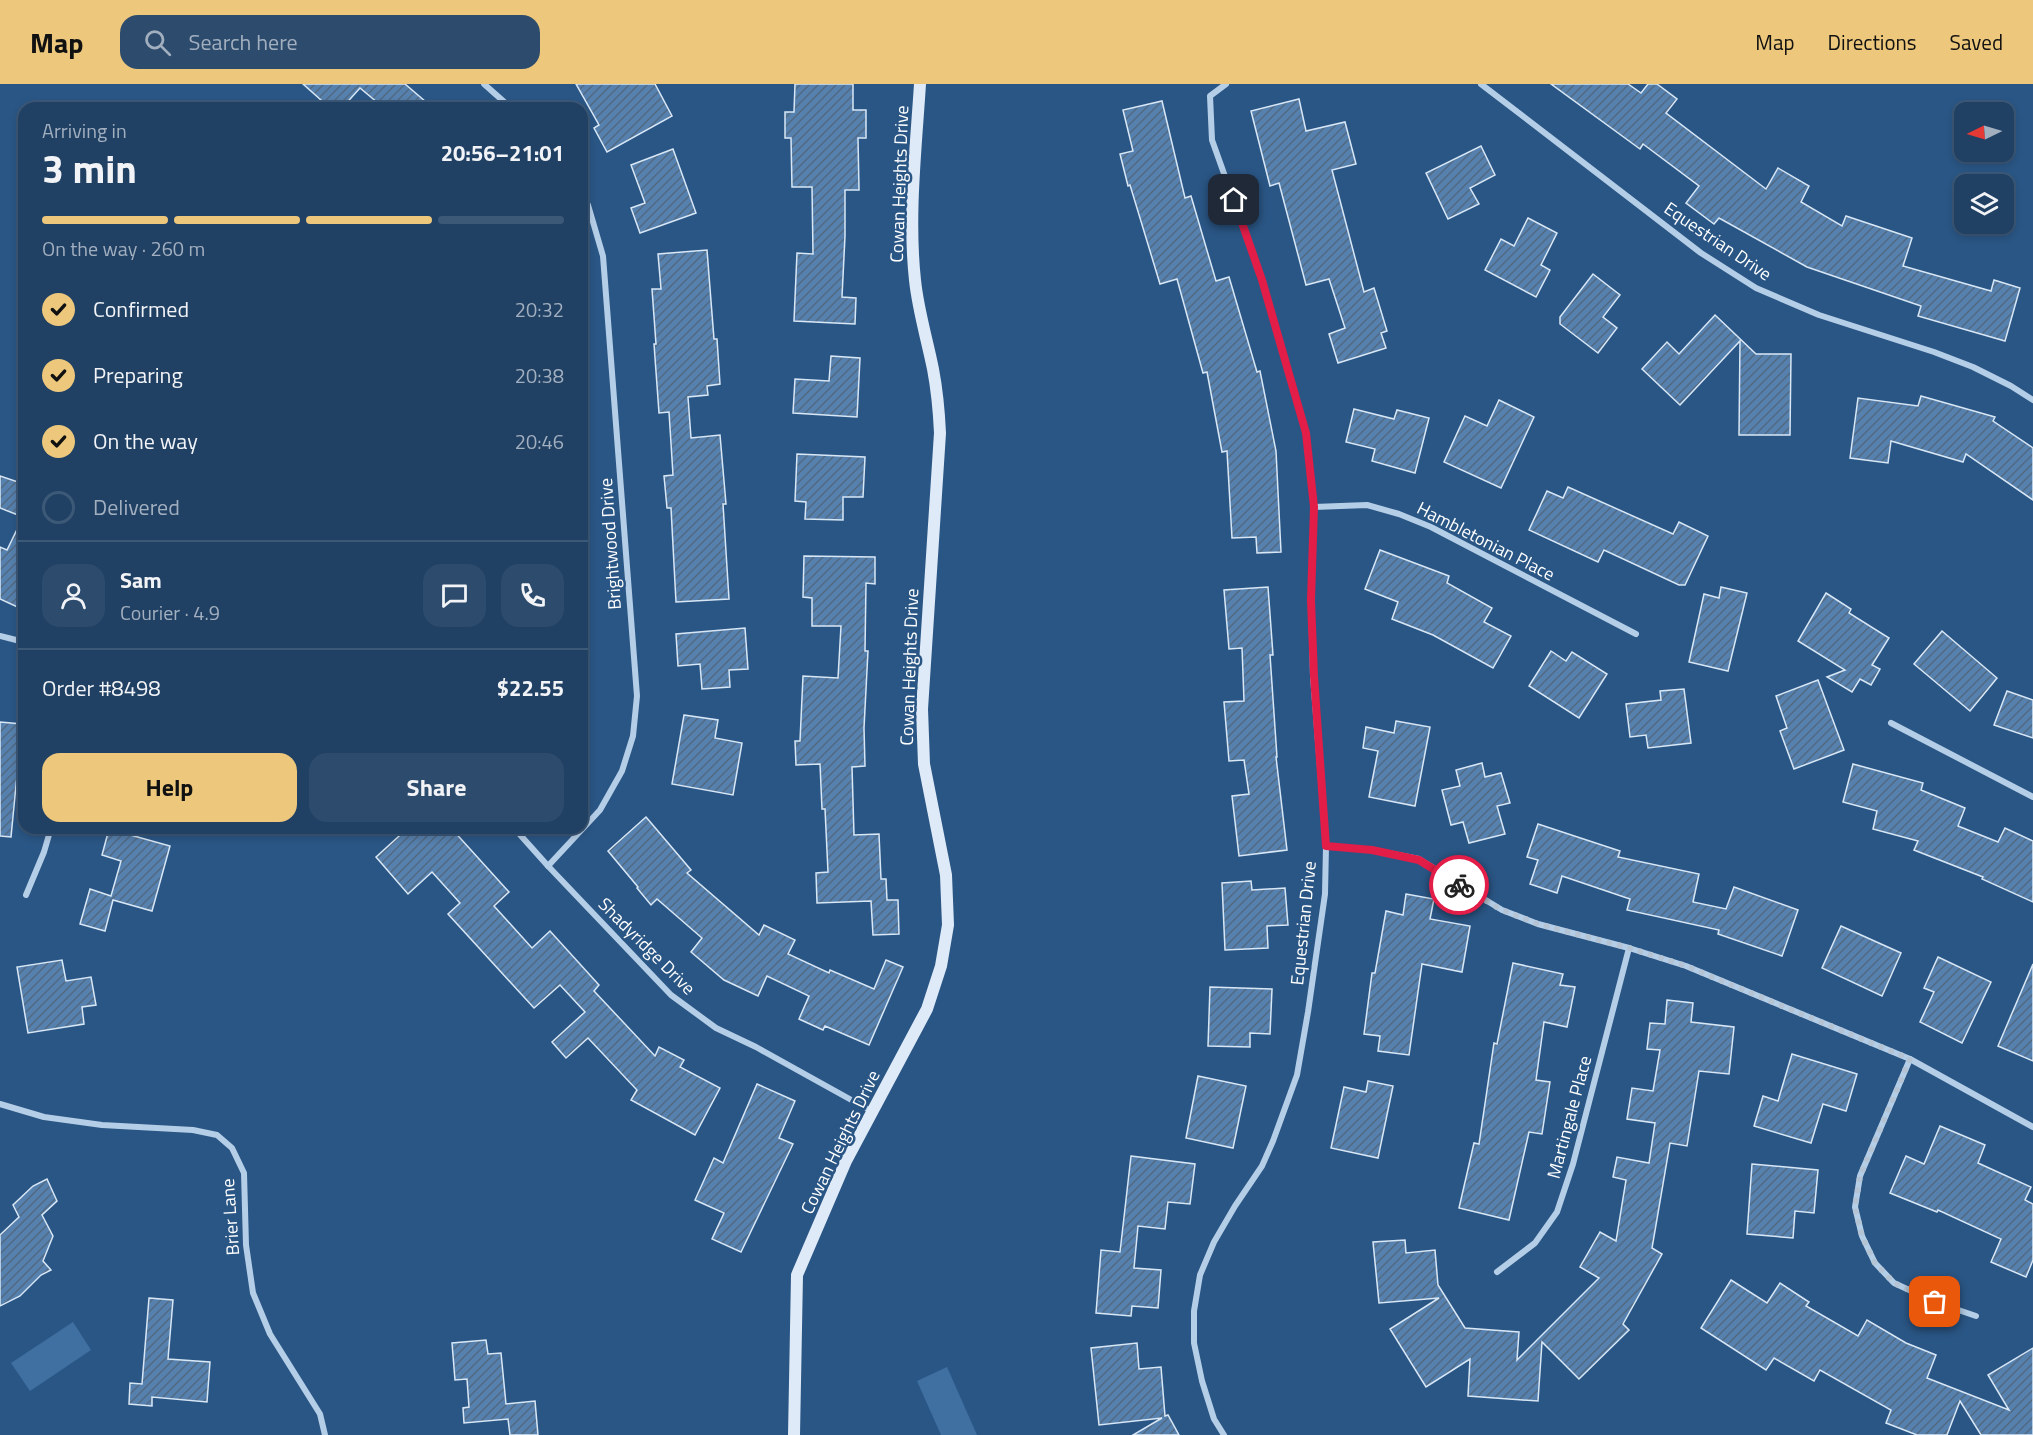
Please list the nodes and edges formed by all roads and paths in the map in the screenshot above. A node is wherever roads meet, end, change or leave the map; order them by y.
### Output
1 (484, 84) edge
2 (920, 84) edge
3 (1226, 84) edge
4 (1481, 84) edge
5 (504, 102) edge
6 (588, 205) edge
7 (2033, 400) edge
8 (1314, 507) junction
9 (1636, 634) dead end
10 (0, 636) edge
11 (18, 640) edge
12 (1891, 723) dead end
13 (2033, 796) edge
14 (588, 823) edge
15 (49, 834) edge
16 (519, 834) edge
17 (578, 834) edge
18 (1326, 846) junction
19 (548, 866) junction
20 (26, 895) dead end
21 (1629, 948) junction
22 (1910, 1059) junction
23 (0, 1104) edge
24 (873, 1112) junction
25 (2033, 1127) edge
26 (1497, 1272) dead end
27 (1976, 1316) dead end
28 (325, 1435) edge
29 (794, 1435) edge
30 (1224, 1435) edge

1 - 5 street
2 - 24 street, Cowan Heights Drive
3 - 8 street, Equestrian Drive
4 - 7 street, Equestrian Drive
6 - 14 street, Brightwood Drive
8 - 9 street, Hambletonian Place
8 - 18 street, Equestrian Drive
10 - 11 street
12 - 13 street
15 - 20 street
16 - 19 street, Shadyridge Drive
17 - 19 street, Brightwood Drive
18 - 21 street
18 - 30 street, Equestrian Drive
19 - 24 street, Shadyridge Drive
21 - 22 street
21 - 26 street, Martingale Place
22 - 25 street
22 - 27 street
23 - 28 street, Brier Lane
24 - 29 street, Cowan Heights Drive

